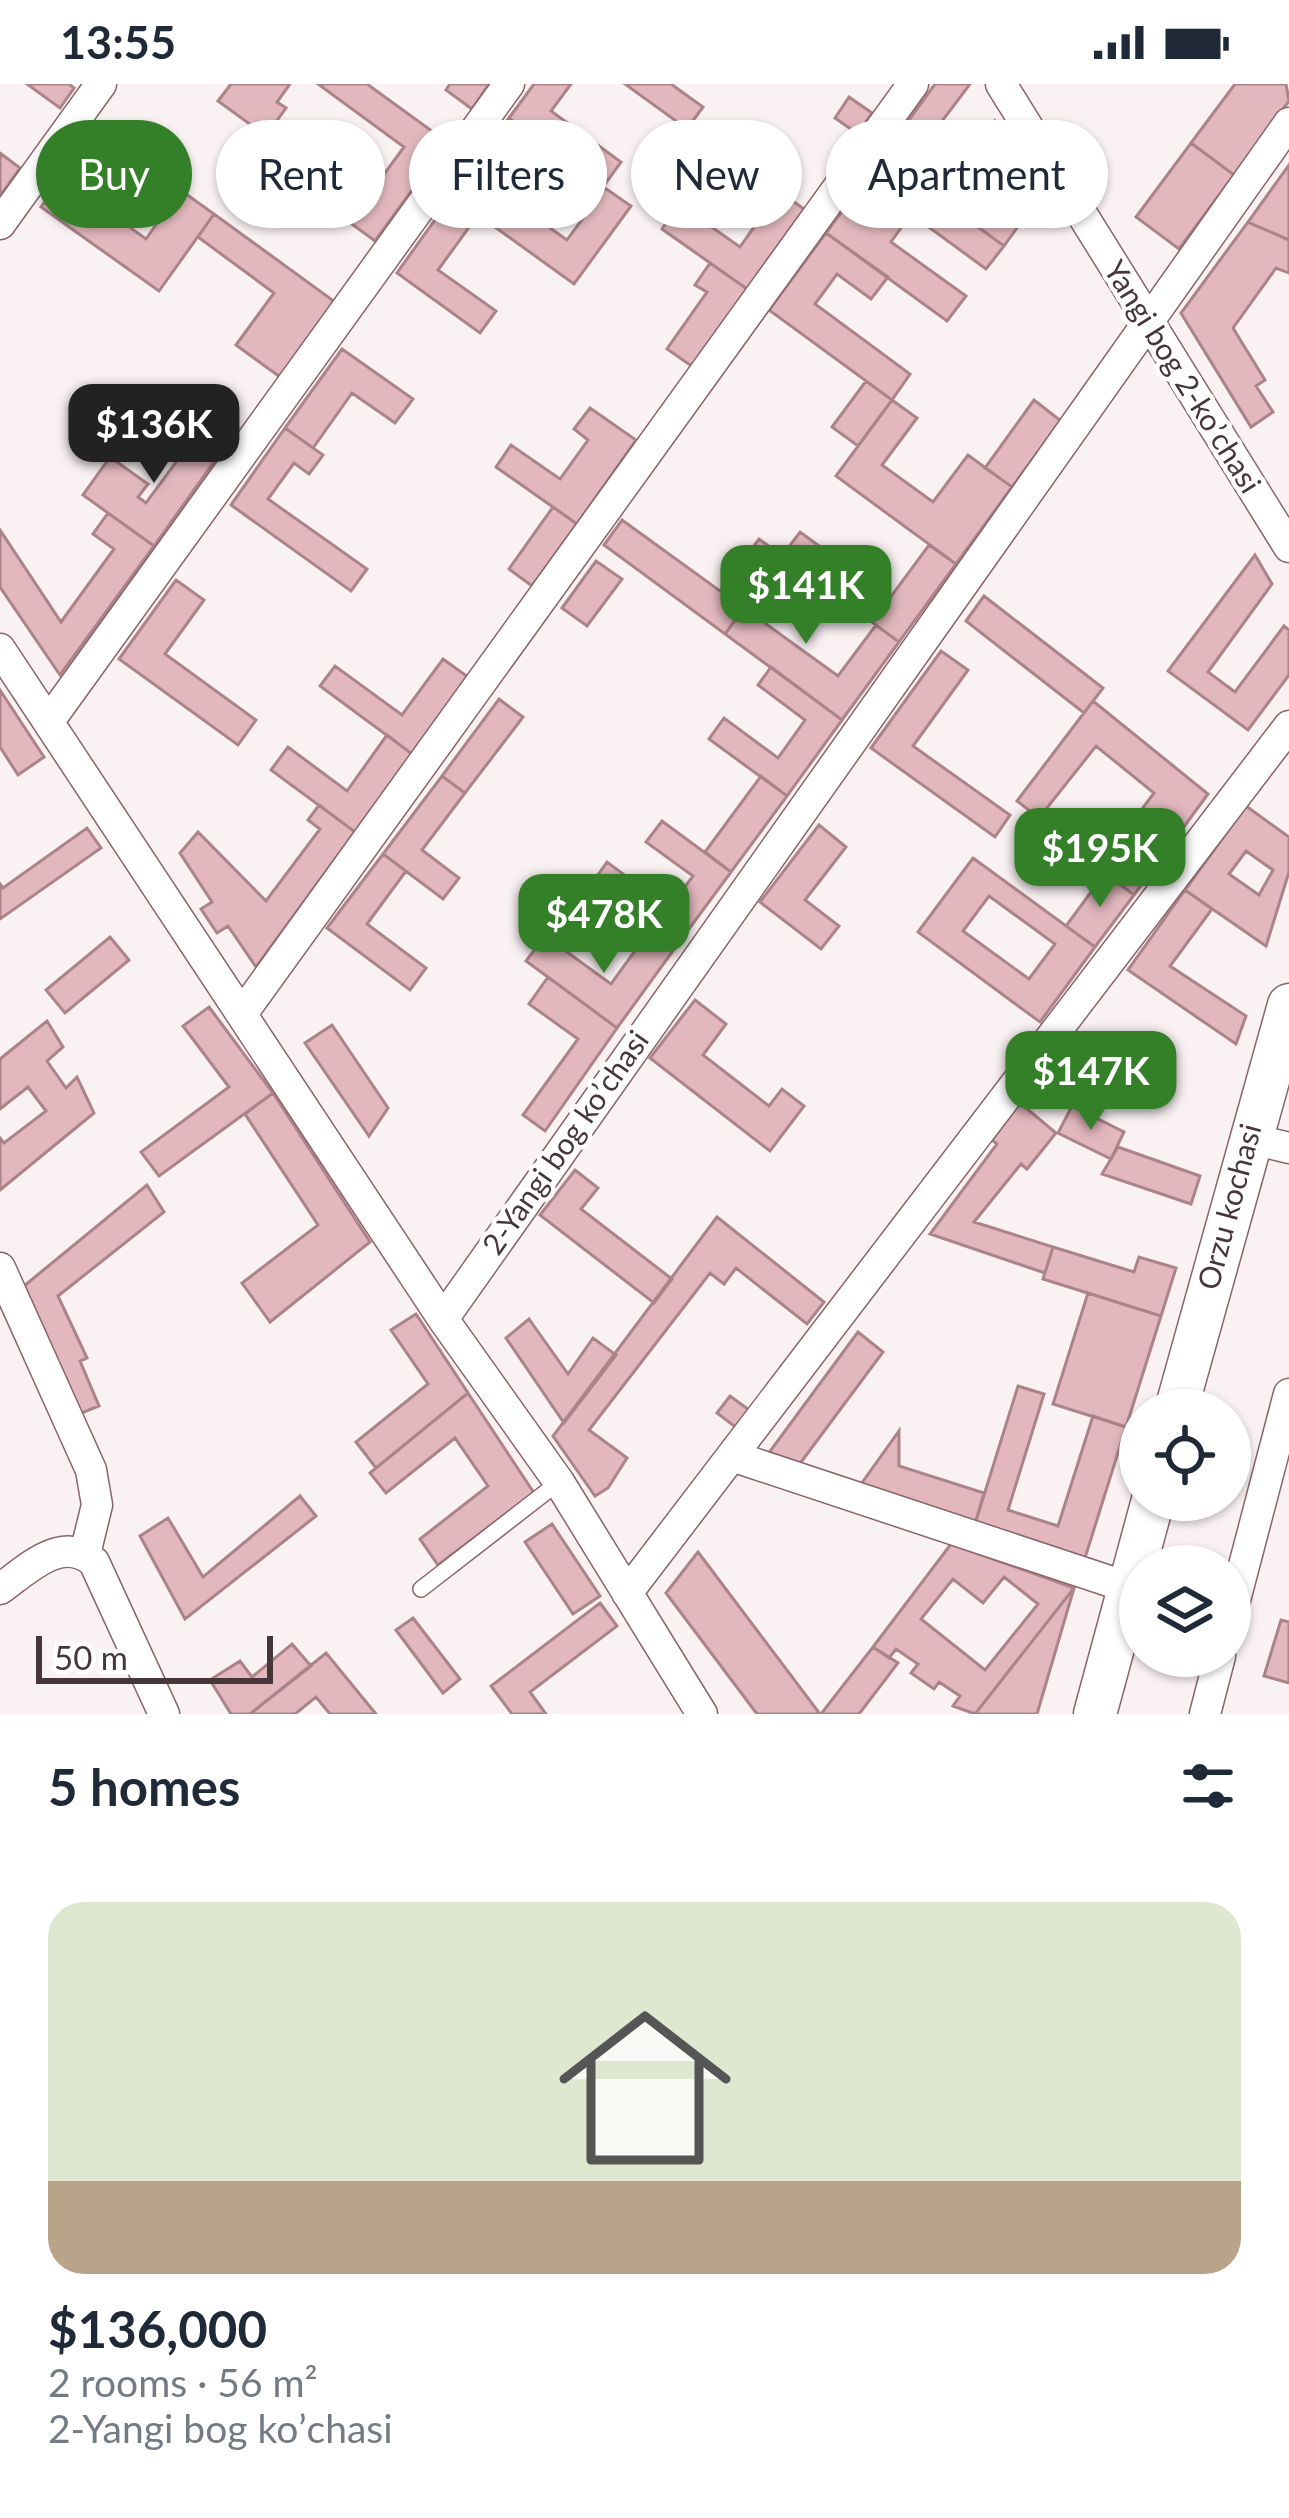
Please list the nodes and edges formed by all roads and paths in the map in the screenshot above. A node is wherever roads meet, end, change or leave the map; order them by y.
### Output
1 (101, 84) edge
2 (509, 84) edge
3 (913, 84) edge
4 (1001, 84) edge
5 (1289, 123) edge
6 (0, 224) edge
7 (1145, 320) junction
8 (1289, 547) edge
9 (0, 649) edge
10 (49, 721) junction
11 (1289, 726) edge
12 (1289, 1005) edge
13 (244, 1011) junction
14 (1248, 1138) junction
15 (1289, 1148) edge
16 (0, 1268) edge
17 (443, 1319) junction
18 (1182, 1389) edge
19 (1289, 1394) edge
20 (735, 1457) junction
21 (559, 1482) junction
22 (1249, 1545) edge
23 (85, 1554) junction
24 (1119, 1584) edge
25 (0, 1589) edge
26 (422, 1589) dead end
27 (627, 1593) junction
28 (1119, 1628) edge
29 (1215, 1677) edge
30 (692, 1709) edge
31 (164, 1714) edge
32 (1095, 1714) edge
33 (1205, 1714) edge

1 - 6 street
2 - 10 street
3 - 13 street
4 - 7 street, Yangi bog 2-koʼchasi
5 - 7 street, 2-Yangi bog koʼchasi
7 - 8 street, Yangi bog 2-koʼchasi
7 - 17 street, 2-Yangi bog koʼchasi
9 - 10 street
10 - 13 street
11 - 20 street
12 - 14 main road, Orzu kochasi
13 - 17 street
14 - 15 street
14 - 18 main road, Orzu kochasi
16 - 23 street
17 - 21 street
19 - 22 street
20 - 24 street
20 - 27 street
21 - 26 lane
21 - 27 street
23 - 25 street
23 - 31 street
27 - 30 street
28 - 32 main road
29 - 33 street

